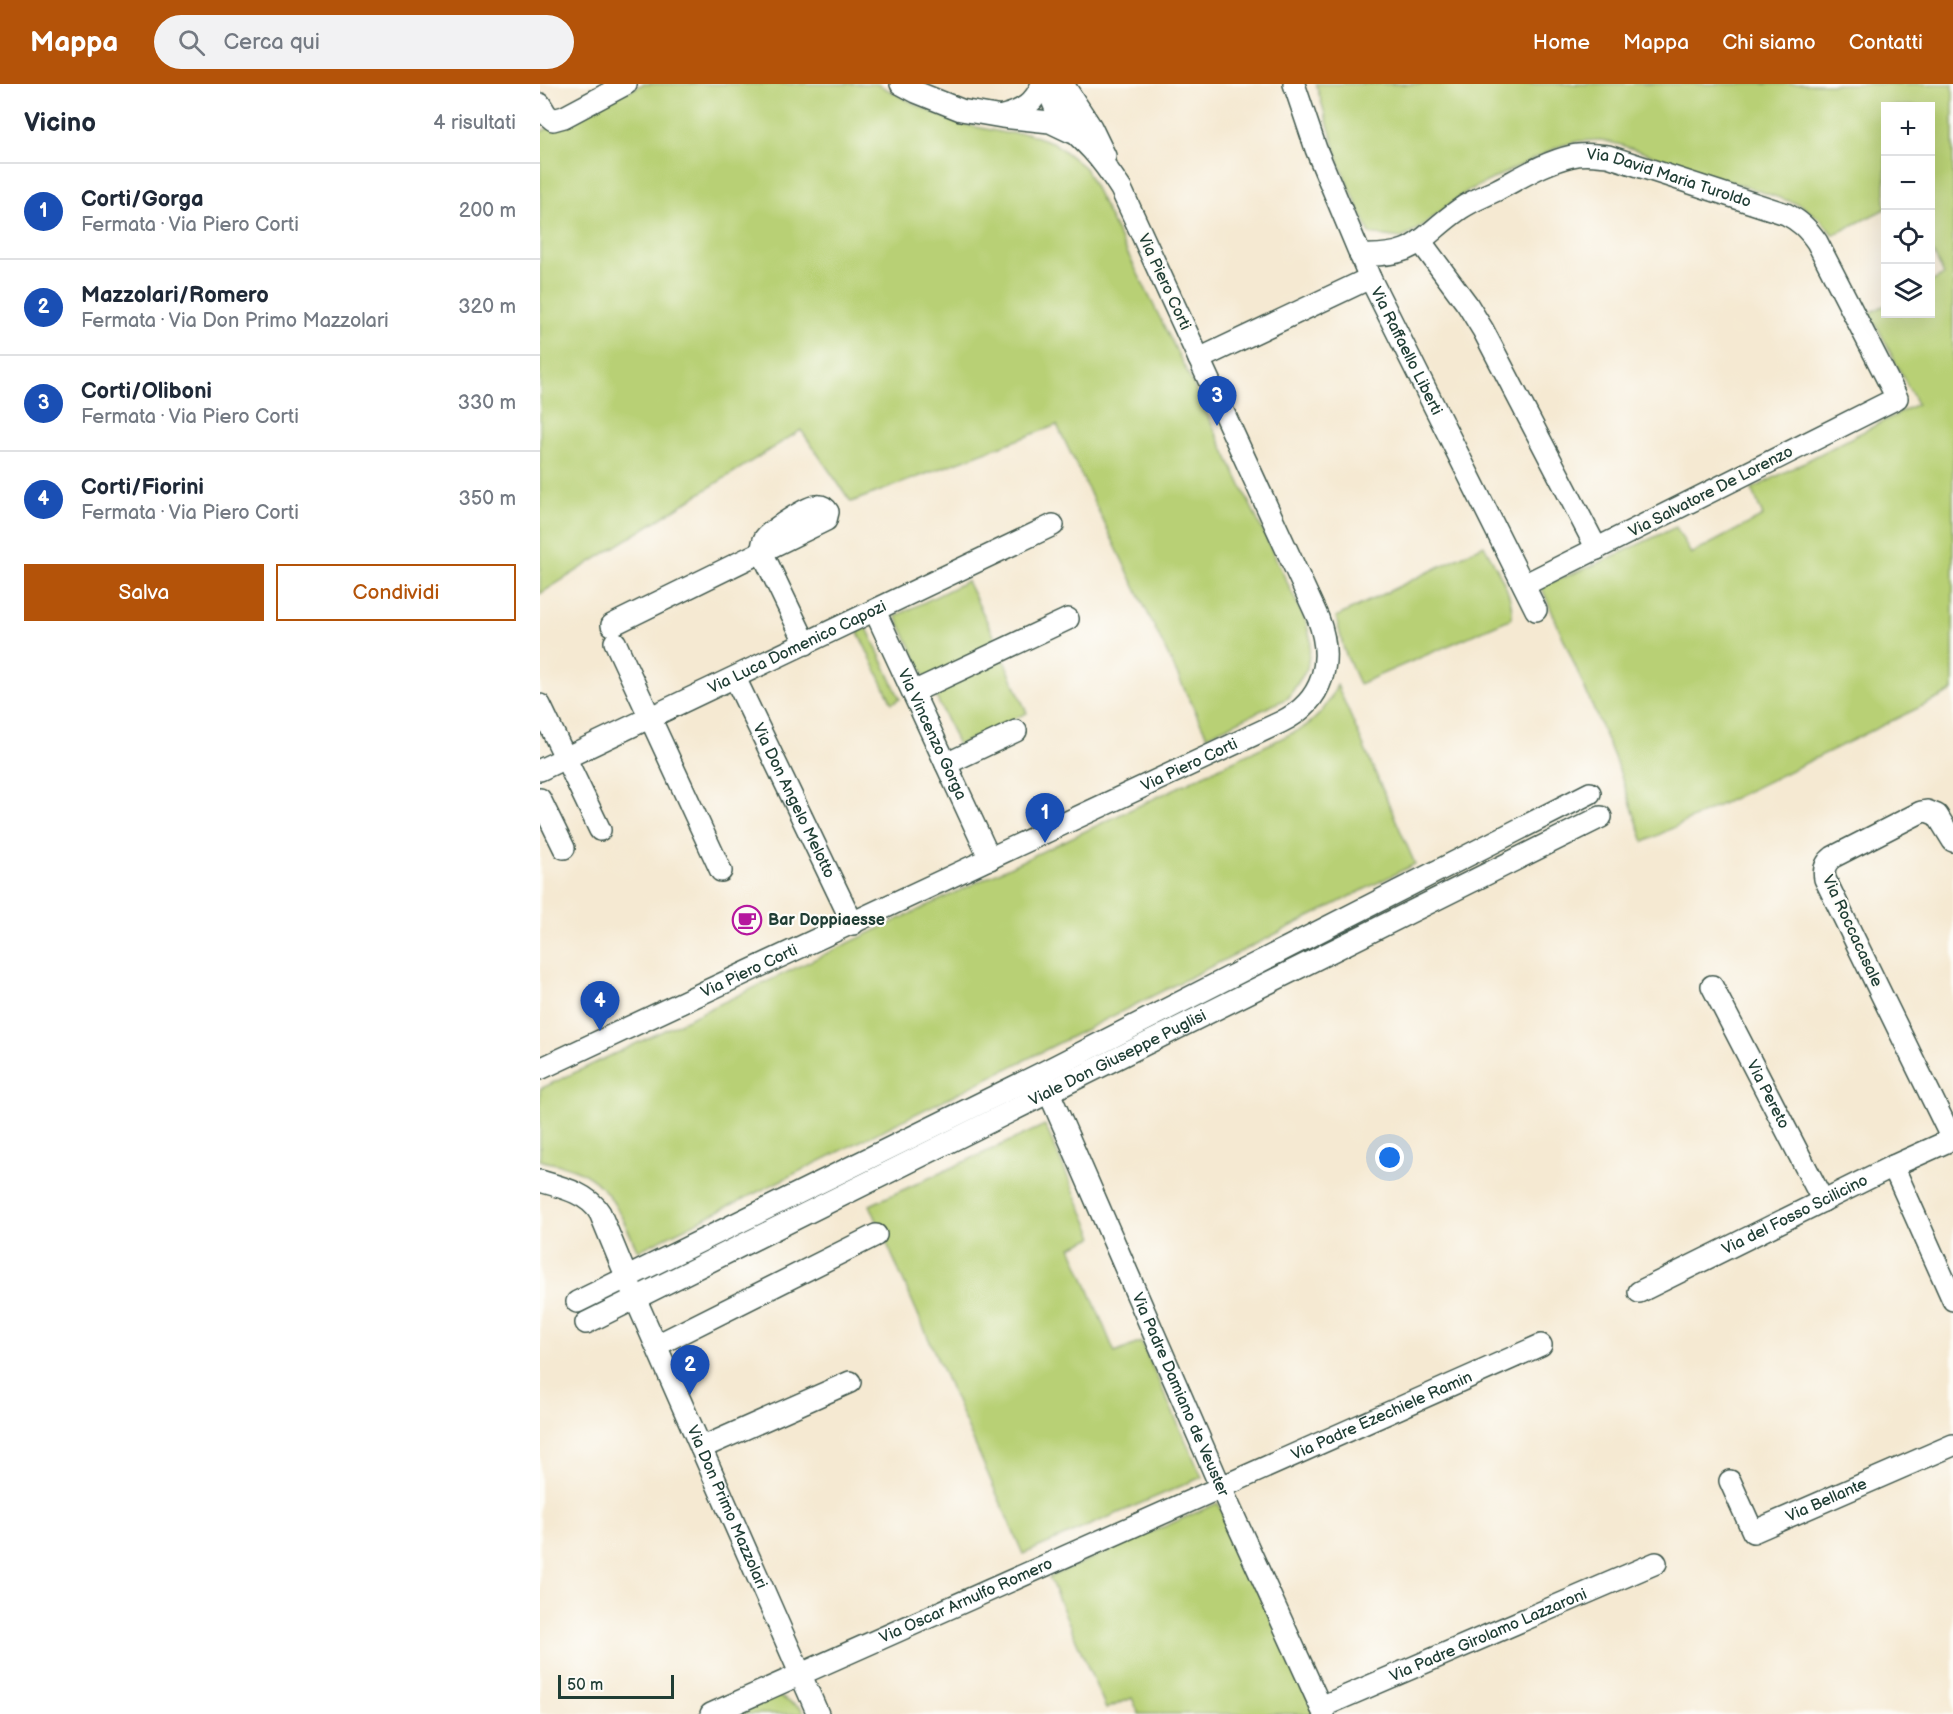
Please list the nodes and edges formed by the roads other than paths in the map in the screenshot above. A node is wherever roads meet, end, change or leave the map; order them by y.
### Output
1 (626, 84) edge
2 (901, 84) edge
3 (1042, 84) edge
4 (1048, 84) edge
5 (1063, 84) edge
6 (1294, 84) edge
7 (540, 104) edge
8 (1002, 117) junction
9 (1071, 132) junction
10 (1110, 171) junction
11 (1421, 242) junction
12 (1360, 255) junction
13 (1370, 278) junction
14 (1199, 359) junction
15 (1897, 398) joint
16 (1053, 525) dead end
17 (1597, 549) junction
18 (1524, 585) junction
19 (1536, 610) dead end
20 (875, 611) junction
21 (1068, 620) dead end
22 (806, 644) junction
23 (735, 678) junction
24 (913, 692) junction
25 (540, 705) edge
26 (650, 718) junction
27 (1016, 731) dead end
28 (566, 758) junction
29 (946, 764) junction
30 (540, 770) edge
31 (1590, 793) dead end
32 (540, 799) edge
33 (1601, 817) dead end
34 (600, 830) dead end
35 (1953, 841) edge
36 (564, 848) dead end
37 (990, 859) junction
38 (1453, 863) junction
39 (721, 871) dead end
40 (1464, 885) junction
41 (853, 924) junction
42 (1712, 986) dead end
43 (540, 1069) edge
44 (1045, 1083) junction
45 (1952, 1139) edge
46 (1893, 1166) junction
47 (540, 1181) edge
48 (1823, 1201) junction
49 (876, 1235) dead end
50 (627, 1277) junction
51 (1639, 1292) dead end
52 (636, 1300) junction
53 (1953, 1300) edge
54 (577, 1302) dead end
55 (586, 1323) dead end
56 (657, 1345) junction
57 (1541, 1345) dead end
58 (850, 1382) dead end
59 (1953, 1445) edge
60 (701, 1448) junction
61 (1730, 1481) dead end
62 (1221, 1488) junction
63 (1656, 1563) dead end
64 (799, 1674) junction
65 (1322, 1710) edge
66 (711, 1714) edge
67 (818, 1714) edge

1 - 7 street
2 - 8 street
3 - 8 street
4 - 9 street, Via Piero Corti
5 - 10 street, Via Piero Corti
6 - 12 street, Via Raffaello Liberti
8 - 9 street
9 - 10 street, Via Piero Corti
10 - 14 street, Via Piero Corti
11 - 12 street, Via David Maria Turoldo
11 - 15 street, Via David Maria Turoldo
11 - 17 street
12 - 13 street, Via Raffaello Liberti
13 - 14 street
13 - 18 street, Via Raffaello Liberti
14 - 37 street, Via Piero Corti
15 - 17 street, Via Salvatore De Lorenzo
16 - 20 street, Via Luca Domenico Capozi
17 - 18 street, Via Salvatore De Lorenzo
18 - 19 street, Via Raffaello Liberti
20 - 22 street, Via Luca Domenico Capozi
20 - 24 street, Via Vincenzo Gorga
21 - 24 street
22 - 23 street, Via Luca Domenico Capozi
22 - 26 street
23 - 26 street, Via Luca Domenico Capozi
23 - 41 street, Via Don Angelo Melotto
24 - 29 street, Via Vincenzo Gorga
25 - 28 street
26 - 28 street, Via Luca Domenico Capozi
26 - 39 street
27 - 29 street
28 - 30 street, Via Luca Domenico Capozi
28 - 34 street
29 - 37 street, Via Vincenzo Gorga
31 - 38 street, Viale Don Giuseppe Puglisi
32 - 36 street
33 - 40 street, Viale Don Giuseppe Puglisi
35 - 45 street, Via Roccacasale
37 - 41 street, Via Piero Corti
38 - 40 street
38 - 44 street, Viale Don Giuseppe Puglisi
40 - 44 street, Viale Don Giuseppe Puglisi
41 - 43 street, Via Piero Corti
42 - 48 street, Via Pereto
44 - 50 street, Viale Don Giuseppe Puglisi
44 - 52 street, Viale Don Giuseppe Puglisi
44 - 62 street, Via Padre Damiano de Veuster
45 - 46 street, Via del Fosso Scilicino
46 - 48 street, Via del Fosso Scilicino
46 - 53 street
47 - 50 street, Via Don Primo Mazzolari
48 - 51 street, Via del Fosso Scilicino
49 - 56 street
50 - 52 street, Via Don Primo Mazzolari
50 - 54 street, Viale Don Giuseppe Puglisi
52 - 55 street, Viale Don Giuseppe Puglisi
52 - 56 street, Via Don Primo Mazzolari
56 - 60 street, Via Don Primo Mazzolari
57 - 62 street, Via Padre Ezechiele Ramin
58 - 60 street
59 - 61 street, Via Bellante
60 - 64 street, Via Don Primo Mazzolari
62 - 64 street, Via Oscar Arnulfo Romero
62 - 65 street, Via Padre Damiano de Veuster
63 - 65 street, Via Padre Girolamo Lazzaroni
64 - 66 street, Via Oscar Arnulfo Romero
64 - 67 street, Via Don Primo Mazzolari

